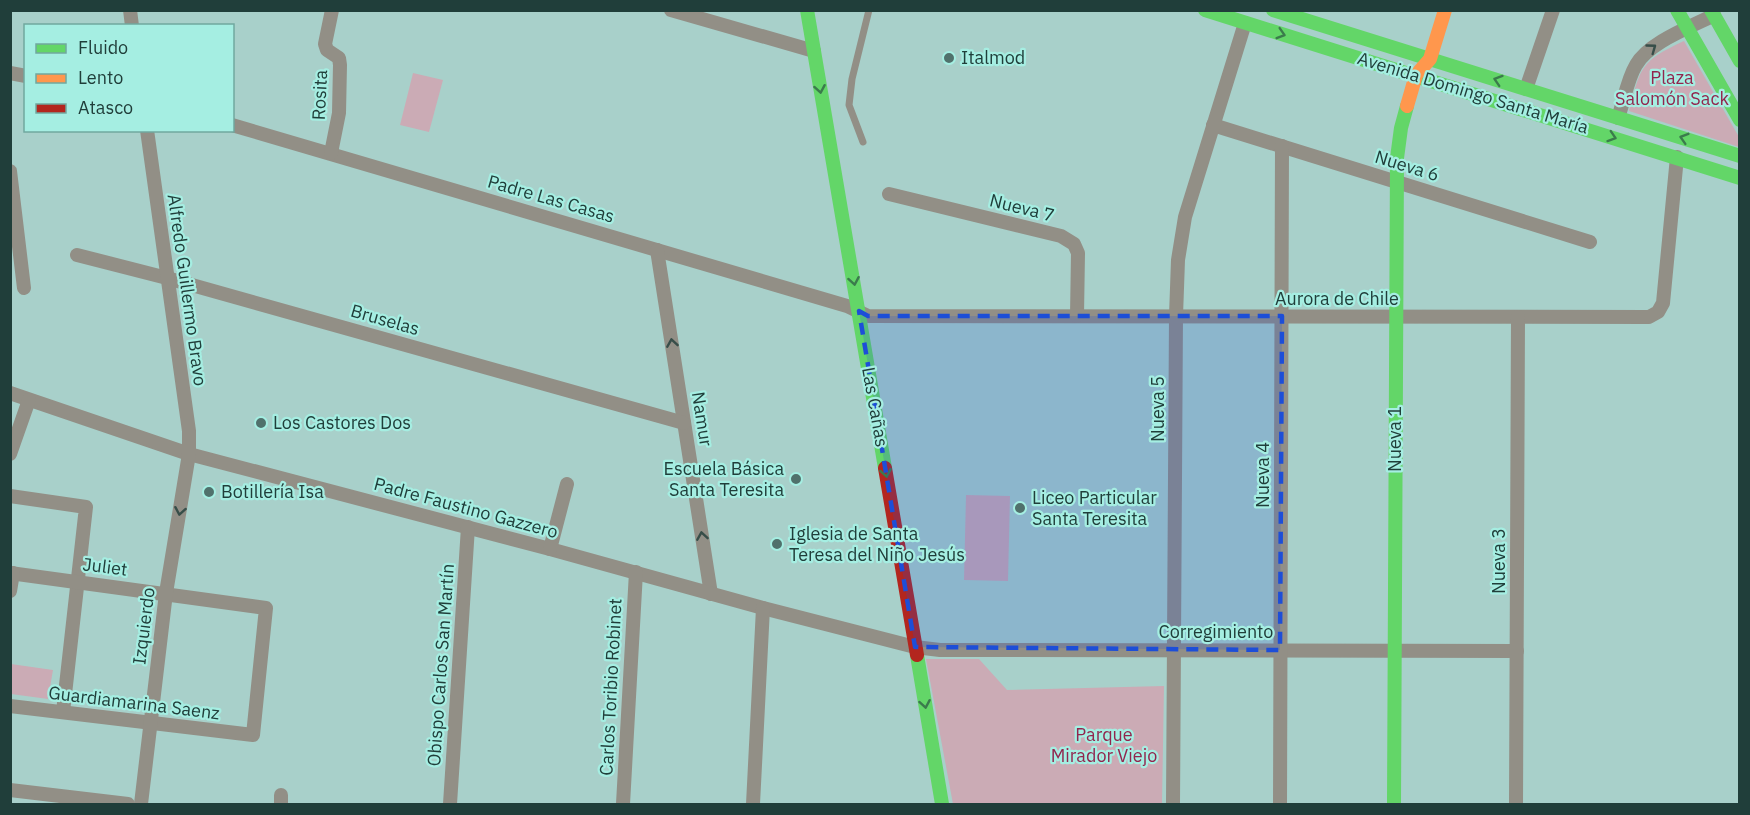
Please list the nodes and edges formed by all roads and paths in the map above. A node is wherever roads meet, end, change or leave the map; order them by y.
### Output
1 (332, 10) edge
2 (672, 10) edge
3 (807, 10) edge
4 (869, 10) edge
5 (1205, 10) edge
6 (1273, 10) edge
7 (1445, 10) edge
8 (1553, 10) edge
9 (1677, 10) edge
10 (1712, 13) edge
11 (1245, 22) junction
12 (1687, 29) junction
13 (814, 51) junction
14 (1430, 59) junction
15 (1740, 61) edge
16 (1416, 75) junction
17 (1526, 89) junction
18 (1618, 118) junction
19 (1740, 120) edge
20 (1213, 124) junction
21 (234, 126) edge
22 (147, 132) edge
23 (863, 142) dead end
24 (1282, 146) junction
25 (331, 153) junction
26 (1740, 156) edge
27 (1677, 157) junction
28 (10, 171) edge
29 (1740, 178) edge
30 (1396, 182) junction
31 (889, 194) dead end
32 (1590, 242) dead end
33 (657, 250) junction
34 (77, 255) dead end
35 (167, 278) junction
36 (24, 288) dead end
37 (859, 311) junction
38 (1077, 316) junction
39 (1176, 316) junction
40 (1281, 316) junction
41 (1395, 317) junction
42 (1518, 317) junction
43 (10, 393) edge
44 (30, 400) junction
45 (684, 423) junction
46 (10, 454) edge
47 (189, 454) junction
48 (567, 484) dead end
49 (10, 496) edge
50 (468, 527) junction
51 (550, 549) junction
52 (636, 572) junction
53 (12, 573) edge
54 (78, 581) junction
55 (10, 591) edge
56 (166, 593) junction
57 (711, 594) junction
58 (763, 608) junction
59 (915, 647) junction
60 (1174, 650) junction
61 (1280, 650) junction
62 (1395, 650) junction
63 (1516, 651) junction
64 (10, 706) edge
65 (63, 712) junction
66 (150, 723) junction
67 (253, 735) joint
68 (10, 790) edge
69 (128, 804) edge
70 (141, 804) edge
71 (450, 804) edge
72 (623, 804) edge
73 (753, 804) edge
74 (942, 804) edge
75 (1173, 804) edge
76 (1280, 804) edge
77 (1394, 804) edge
78 (1515, 804) edge

1 - 25 street, Rosita
2 - 13 street
3 - 13 street, Las Cañas
4 - 23 lane
5 - 11 street, Avenida Domingo Santa María
6 - 14 street, Avenida Domingo Santa María
7 - 14 street
8 - 17 street
9 - 12 street
10 - 12 street
10 - 15 street
11 -> 16 street, Avenida Domingo Santa María
11 - 20 street, Nueva 5
18 -> 12 street
12 - 19 street
13 -> 37 street, Las Cañas
14 - 16 street
17 -> 14 street, Avenida Domingo Santa María
16 -> 27 street, Avenida Domingo Santa María
16 - 30 street, Nueva 1
17 - 18 street, Avenida Domingo Santa María
26 -> 18 street, Avenida Domingo Santa María
20 - 24 street, Nueva 6
20 - 39 street, Nueva 5
21 - 25 street, Padre Las Casas
22 - 35 street, Alfredo Guillermo Bravo
24 - 30 street, Nueva 6
24 - 40 street, Nueva 4
25 - 33 street, Padre Las Casas
27 - 29 street, Avenida Domingo Santa María
27 - 42 street, Aurora de Chile
28 - 36 street
30 - 32 street, Nueva 6
30 - 41 street, Nueva 1
31 - 38 street, Nueva 7
33 - 37 street, Padre Las Casas
45 -> 33 street, Namur
34 - 35 street, Bruselas
35 - 45 street, Bruselas
35 - 47 street, Alfredo Guillermo Bravo
37 - 38 street, Aurora de Chile
37 -> 59 street, Las Cañas
38 - 39 street, Aurora de Chile
39 - 40 street, Aurora de Chile
39 - 60 street, Nueva 5
40 - 41 street, Aurora de Chile
40 - 61 street, Nueva 4
41 - 42 street, Aurora de Chile
41 - 62 street, Nueva 1
42 - 63 street, Nueva 3
43 - 44 street, Padre Faustino Gazzero
44 - 46 street
44 - 47 street, Padre Faustino Gazzero
57 -> 45 street, Namur
47 - 50 street, Padre Faustino Gazzero
47 -> 56 street, Izquierdo
48 - 51 street
49 - 54 street
50 - 51 street, Padre Faustino Gazzero
50 - 71 street, Obispo Carlos San Martín
51 - 52 street, Padre Faustino Gazzero
52 - 57 street, Padre Faustino Gazzero
52 - 72 street, Carlos Toribio Robinet
53 - 54 street, Juliet
53 - 55 street
54 - 56 street, Juliet
54 - 65 street
56 - 66 street, Izquierdo
56 - 67 street, Juliet
57 - 58 street, Padre Faustino Gazzero
58 - 59 street, Padre Faustino Gazzero
58 - 73 street
59 - 60 street, Corregimiento
59 -> 74 street, Las Cañas
60 - 61 street, Corregimiento
60 - 75 street, Nueva 5
61 - 62 street, Corregimiento
61 - 76 street, Nueva 4
62 - 63 street, Corregimiento
62 - 77 street, Nueva 1
63 - 78 street, Nueva 3
64 - 65 street, Guardiamarina Saenz
65 - 66 street, Guardiamarina Saenz
66 - 67 street, Guardiamarina Saenz
66 - 70 street, Izquierdo
68 - 69 street

